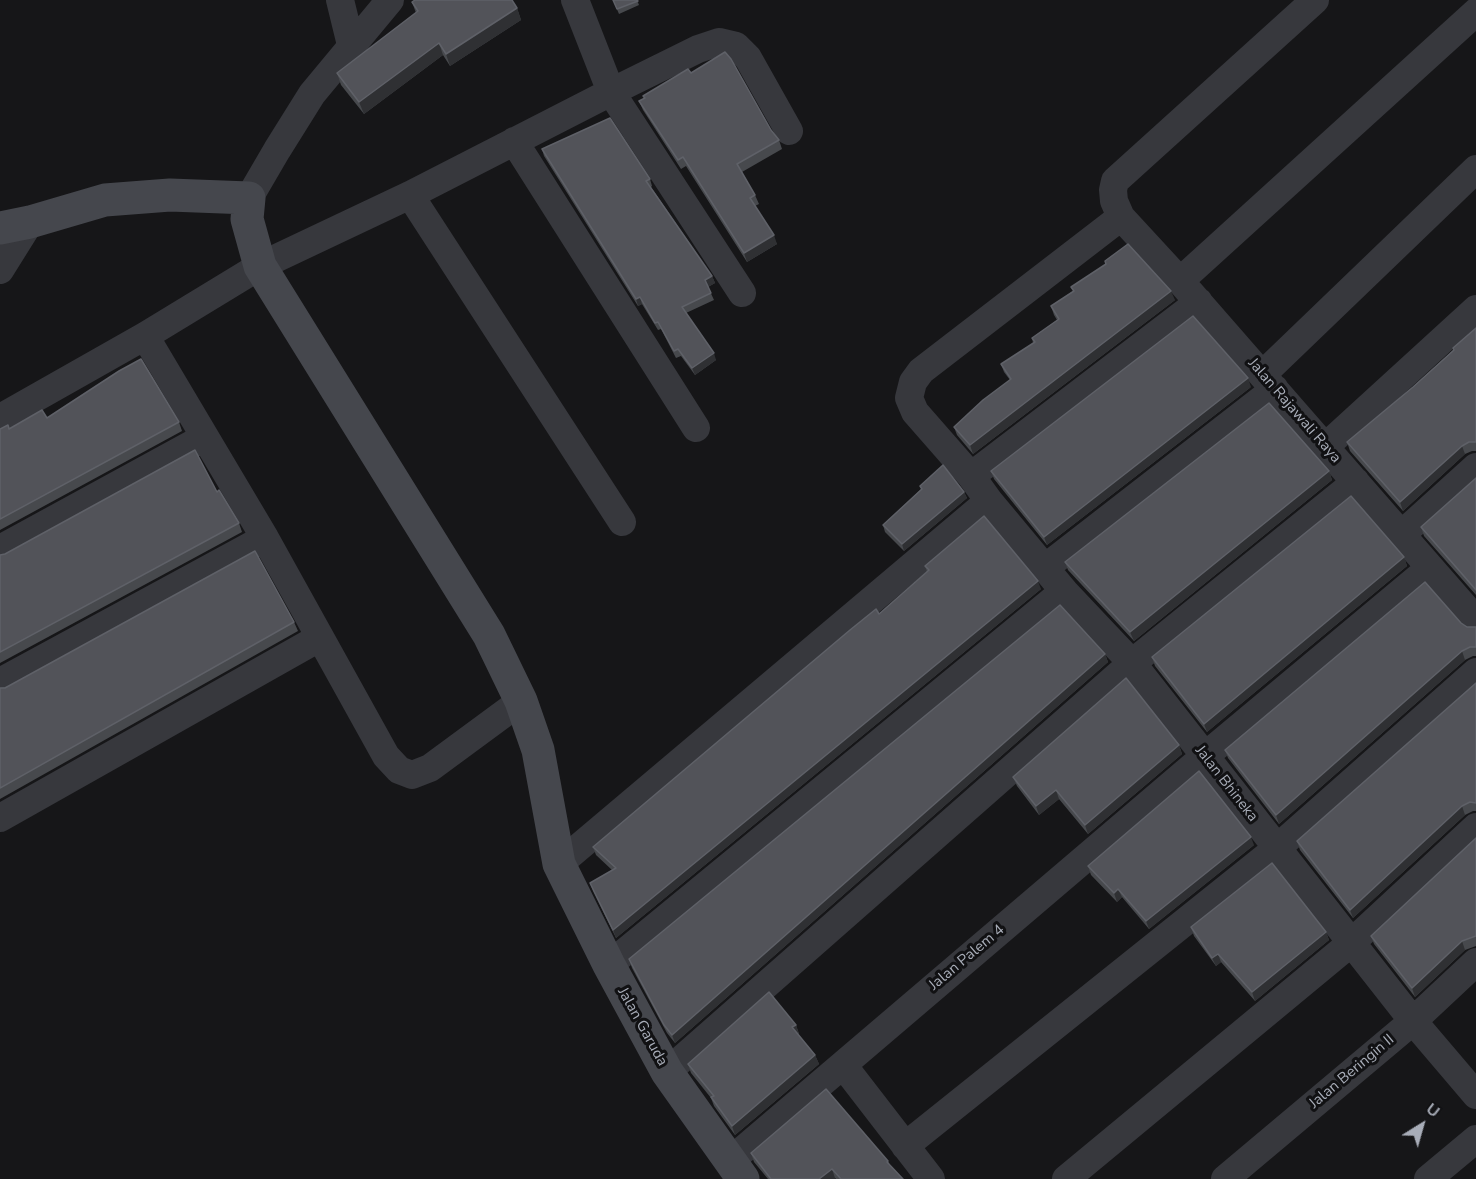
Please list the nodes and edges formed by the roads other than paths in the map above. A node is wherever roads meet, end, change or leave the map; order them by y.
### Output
1 (340, 0) edge
2 (390, 0) edge
3 (1315, 0) edge
4 (577, 1) edge
5 (1476, 12) edge
6 (351, 45) junction
7 (611, 92) junction
8 (789, 131) dead end
9 (514, 141) junction
10 (1476, 169) edge
11 (410, 195) junction
12 (249, 198) junction
13 (1118, 209) junction
14 (15, 225) edge
15 (260, 266) junction
16 (0, 270) edge
17 (1180, 281) junction
18 (742, 293) dead end
19 (1199, 302) junction
20 (1476, 309) edge
21 (146, 336) junction
22 (1268, 382) junction
23 (0, 418) edge
24 (696, 428) dead end
25 (205, 437) junction
26 (1325, 447) junction
27 (1476, 467) edge
28 (971, 476) junction
29 (1356, 482) junction
30 (989, 501) junction
31 (622, 522) dead end
32 (1402, 534) junction
33 (265, 538) junction
34 (0, 549) edge
35 (1046, 567) junction
36 (1430, 568) junction
37 (1064, 591) junction
38 (1476, 620) edge
39 (319, 638) junction
40 (1132, 663) junction
41 (1476, 672) edge
42 (0, 682) edge
43 (521, 701) junction
44 (1204, 756) junction
45 (0, 818) edge
46 (1476, 827) edge
47 (1276, 849) junction
48 (559, 864) junction
49 (1351, 943) junction
50 (1476, 962) edge
51 (609, 965) junction
52 (1413, 1021) junction
53 (843, 1065) junction
54 (667, 1072) junction
55 (1476, 1095) edge
56 (1476, 1138) edge
57 (905, 1146) junction
58 (737, 1170) edge
59 (931, 1179) edge
60 (1066, 1179) edge
61 (1225, 1179) edge
62 (1428, 1179) edge

1 - 6 street
2 - 6 street
3 - 13 street
4 - 7 street
5 - 17 street
6 - 12 street
7 - 8 street
7 - 9 street
7 - 18 street
9 - 11 street
9 - 24 street
10 - 22 street
11 - 15 street
11 - 31 street
12 - 14 street
12 - 15 street, Jalan Garuda
13 - 17 street, Jalan Rajawali Raya
13 - 28 street, Jalan Bhineka
14 - 16 street
15 - 21 street
15 - 43 street, Jalan Garuda
17 - 19 street, Jalan Rajawali Raya
19 - 22 street, Jalan Rajawali Raya
19 - 28 street
20 - 26 street
21 - 23 street
21 - 25 street
22 - 26 street, Jalan Rajawali Raya
22 - 35 street
25 - 33 street
25 - 34 street
26 - 29 street, Jalan Rajawali Raya
27 - 32 street
28 - 30 street, Jalan Bhineka
29 - 32 street, Jalan Rajawali Raya
29 - 40 street
30 - 35 street, Jalan Bhineka
30 - 48 street
32 - 36 street, Jalan Rajawali Raya
33 - 39 street
33 - 42 street
35 - 37 street, Jalan Bhineka
36 - 38 street, Jalan Rajawali Raya
36 - 44 street, Jalan Palem 4
37 - 40 street, Jalan Bhineka
37 - 51 street
39 - 43 street
39 - 45 street
40 - 44 street, Jalan Bhineka
40 - 54 street
41 - 47 street
43 - 48 street, Jalan Garuda
44 - 47 street, Jalan Bhineka
44 - 53 street, Jalan Palem 4
46 - 49 street
47 - 49 street, Jalan Bhineka
47 - 57 street
48 - 51 street, Jalan Garuda
49 - 52 street, Jalan Bhineka
49 - 60 street
50 - 52 street, Jalan Beringin II
51 - 54 street, Jalan Garuda
52 - 55 street, Jalan Bhineka
52 - 61 street, Jalan Beringin II
53 - 57 street
53 - 58 street, Jalan Palem 4
54 - 58 street, Jalan Garuda
56 - 62 street
57 - 59 street

